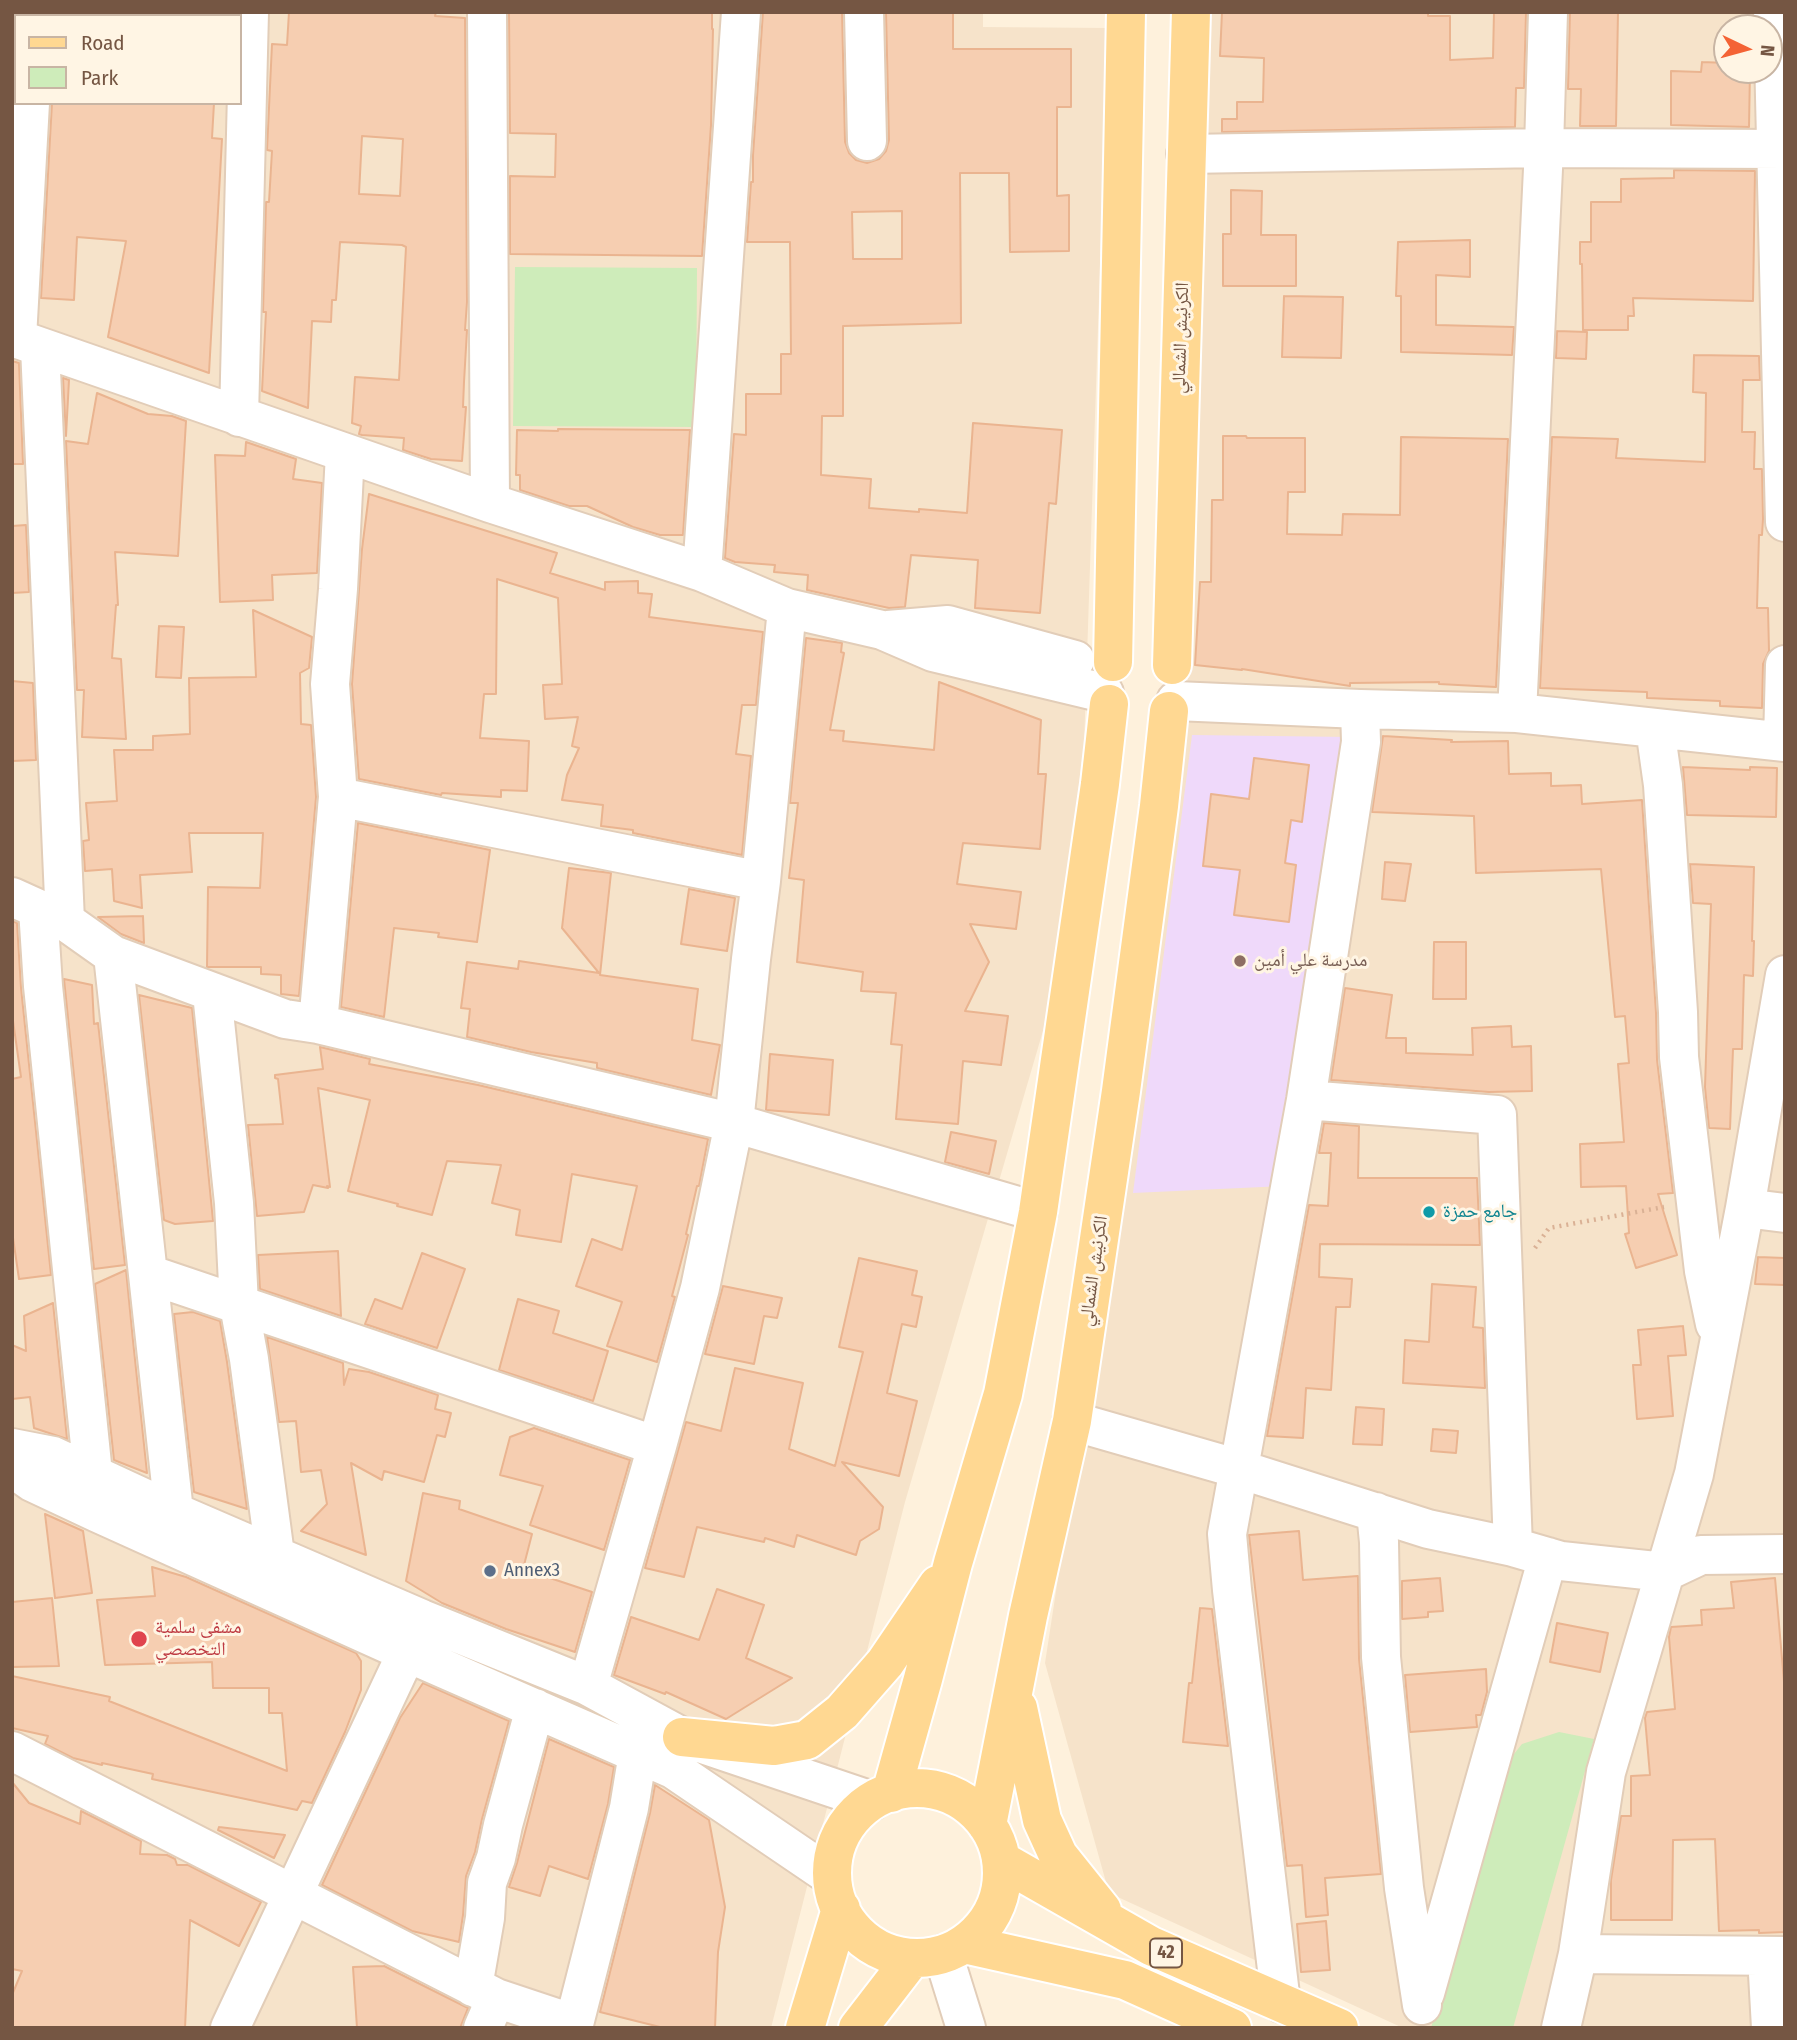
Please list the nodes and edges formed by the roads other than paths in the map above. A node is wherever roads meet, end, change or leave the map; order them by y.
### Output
1 (249, 12) edge
2 (487, 12) edge
3 (741, 12) edge
4 (863, 12) edge
5 (1126, 12) edge
6 (1191, 12) edge
7 (1548, 12) edge
8 (1773, 12) edge
9 (30, 105) edge
10 (867, 141) dead end
11 (1544, 148) junction
12 (1781, 149) edge
13 (1186, 154) junction
14 (23, 341) edge
15 (239, 417) junction
16 (345, 453) junction
17 (490, 503) junction
18 (1785, 522) edge
19 (702, 572) junction
20 (787, 608) junction
21 (1785, 665) edge
22 (1109, 682) junction
23 (1172, 692) junction
24 (1360, 709) junction
25 (1517, 713) junction
26 (1655, 728) junction
27 (1784, 742) edge
28 (338, 797) junction
29 (761, 881) junction
30 (38, 909) edge
31 (113, 955) junction
32 (1785, 975) edge
33 (212, 993) junction
34 (318, 1024) junction
35 (1306, 1100) junction
36 (734, 1123) junction
37 (1745, 1208) junction
38 (1038, 1212) junction
39 (1785, 1213) edge
40 (148, 1274) junction
41 (239, 1305) junction
42 (1719, 1343) junction
43 (1072, 1421) junction
44 (657, 1446) junction
45 (1239, 1469) junction
46 (14, 1471) edge
47 (93, 1474) junction
48 (174, 1512) junction
49 (1376, 1512) junction
50 (1530, 1552) junction
51 (1785, 1554) edge
52 (275, 1555) junction
53 (953, 1563) junction
54 (1665, 1572) junction
55 (415, 1636) junction
56 (588, 1686) junction
57 (1014, 1692) junction
58 (535, 1708) junction
59 (682, 1737) junction
60 (12, 1751) edge
61 (638, 1754) junction
62 (881, 1797) junction
63 (987, 1825) junction
64 (1002, 1861) junction
65 (836, 1893) junction
66 (293, 1894) junction
67 (1116, 1928) junction
68 (940, 1952) junction
69 (1578, 1954) junction
70 (1776, 1956) edge
71 (1281, 2003) junction
72 (484, 2004) edge
73 (1419, 2016) edge
74 (239, 2019) edge
75 (581, 2026) edge
76 (805, 2028) edge
77 (858, 2028) edge
78 (966, 2028) edge
79 (1231, 2028) edge
80 (1339, 2028) edge
81 (1562, 2028) edge
82 (1770, 2028) edge

1 - 15 street
2 - 17 street
3 - 19 street
4 - 10 street
5 - 22 main road
6 - 13 main road, الكرنيش الشمالي
7 - 11 street
8 - 12 street
9 - 14 street
11 - 12 street
11 - 13 street
11 - 25 street
12 - 18 street
13 - 23 main road, الكرنيش الشمالي
14 - 15 street
14 - 30 street
15 - 16 street
16 - 17 street
16 - 28 street
17 - 19 street
19 - 20 street
20 - 22 street
20 - 29 street
21 - 27 street
22 - 23 main road
22 - 23 main road
22 - 38 main road
23 - 24 street
23 - 43 main road, الكرنيش الشمالي
24 - 25 street
24 - 35 street
25 - 26 street
26 - 27 street
26 - 42 street
28 - 29 street
28 - 34 street
29 - 36 street
30 - 31 street
30 - 47 street
31 - 33 street
31 - 40 street
32 - 37 street
33 - 34 street
33 - 41 street
34 - 36 street
35 - 45 street
35 - 50 street
36 - 38 street
36 - 44 street
37 - 39 street
37 - 42 street
38 - 53 main road
40 - 41 street
40 - 48 street
41 - 44 street
41 - 52 street
42 - 54 street
43 - 45 street
43 - 57 main road, الكرنيش الشمالي
44 - 56 street
45 - 49 street
45 - 71 street
46 - 47 street
46 - 55 street
47 - 48 street
48 - 52 street
49 - 50 street
49 - 73 street
50 - 54 street
50 - 73 street
51 - 54 street
52 - 55 street
53 - 59 main road
53 - 62 main road
54 - 69 street
55 - 56 street
55 - 58 street
55 - 66 street
56 - 59 street
57 - 63 main road, الكرنيش الشمالي
57 - 67 main road
58 - 61 street
58 - 72 street
59 - 62 street
60 - 66 street
61 - 65 street
61 - 75 street
62 - 63 main road
62 - 65 main road
63 - 64 main road
64 - 67 main road, 42
64 - 68 main road
65 - 68 main road
65 - 76 main road
66 - 72 street
66 - 74 street
67 - 71 main road, 42
68 - 77 main road
68 - 78 street
68 - 79 main road, 42
69 - 70 street
69 - 81 street
70 - 82 street
71 - 80 main road, 42
72 - 75 street

